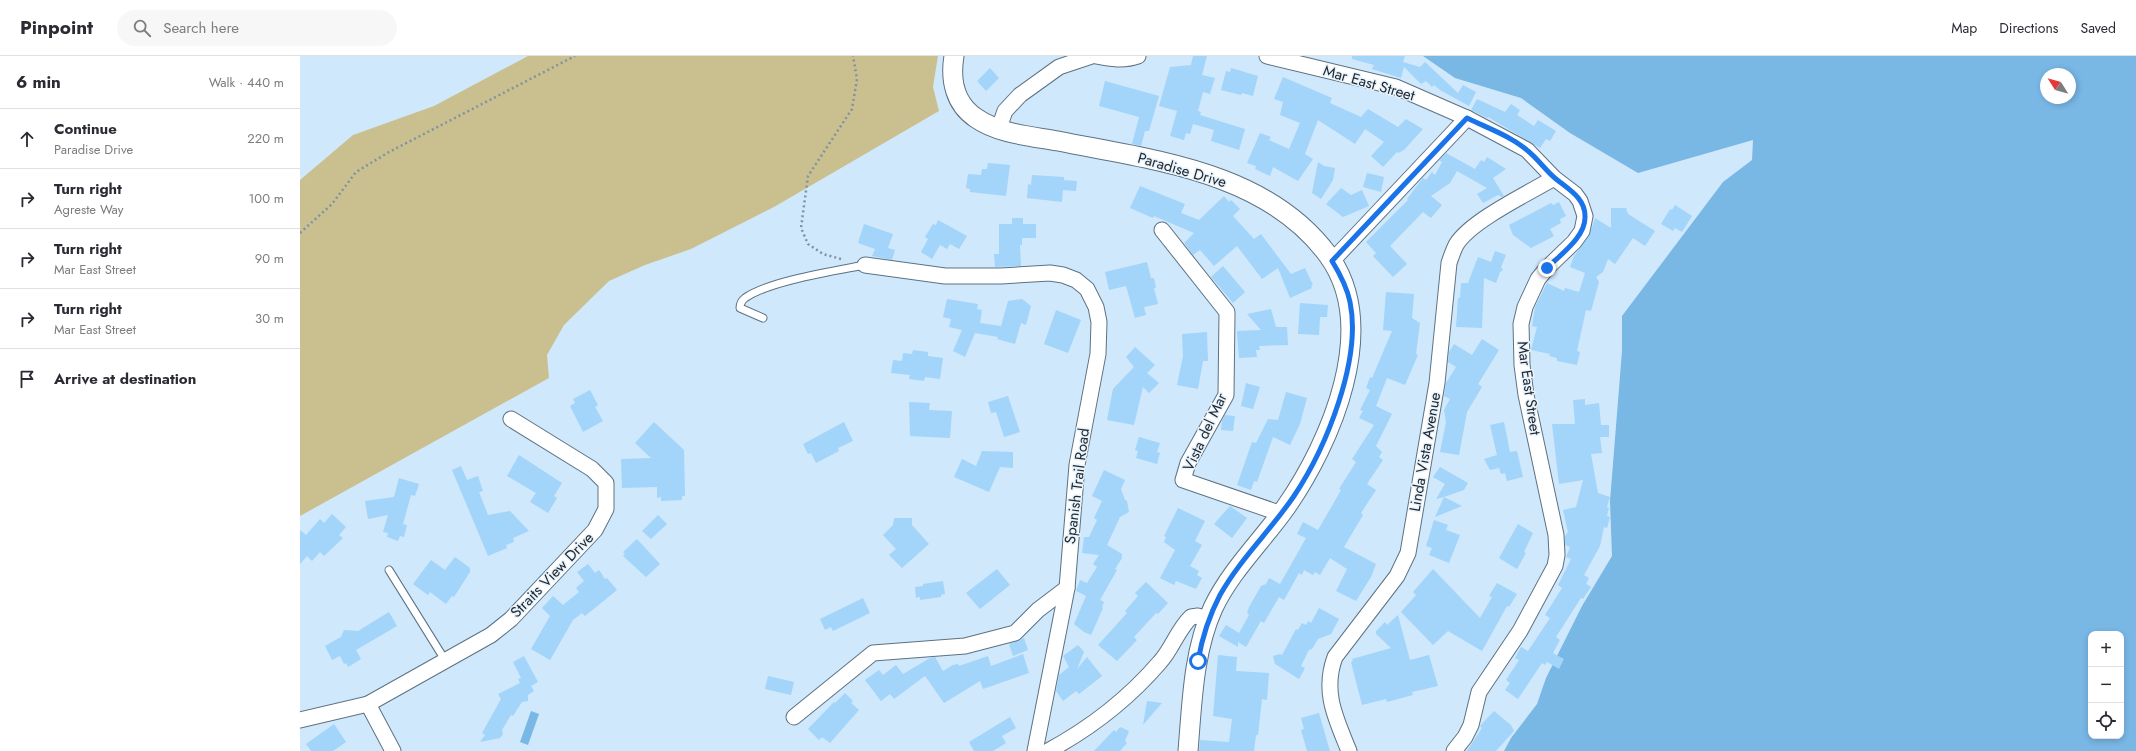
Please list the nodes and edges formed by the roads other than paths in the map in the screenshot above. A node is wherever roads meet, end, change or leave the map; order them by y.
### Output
1 (954, 56) edge
2 (1092, 56) edge
3 (1096, 56) edge
4 (1138, 56) edge
5 (1267, 56) edge
6 (1059, 62) edge
7 (1467, 118) junction
8 (999, 128) junction
9 (1554, 178) junction
10 (1162, 230) dead end
11 (1332, 261) junction
12 (865, 265) joint
13 (763, 318) dead end
14 (512, 419) dead end
15 (1282, 514) junction
16 (389, 570) dead end
17 (1067, 588) junction
18 (1209, 620) junction
19 (444, 660) junction
20 (368, 704) junction
21 (794, 717) dead end
22 (300, 720) edge
23 (393, 751) edge
24 (1036, 751) edge
25 (1048, 751) edge
26 (1188, 751) edge
27 (1349, 751) edge
28 (1454, 751) edge

1 - 8 street, Paradise Drive
2 - 6 street
3 - 4 street
5 - 7 street, Mar East Street
6 - 8 street
7 - 9 street, Mar East Street
7 - 11 street
8 - 11 street, Paradise Drive
9 - 27 street, Linda Vista Avenue
9 - 28 street, Mar East Street
10 - 15 street, Vista del Mar
11 - 15 street, Paradise Drive
12 - 13 lane
12 - 17 street, Spanish Trail Road
14 - 19 street, Straits View Drive
15 - 18 street, Paradise Drive
16 - 19 lane
17 - 21 street
17 - 24 street, Spanish Trail Road
18 - 25 street
18 - 26 street, Paradise Drive
19 - 20 street, Straits View Drive
20 - 22 street, Straits View Drive
20 - 23 street

